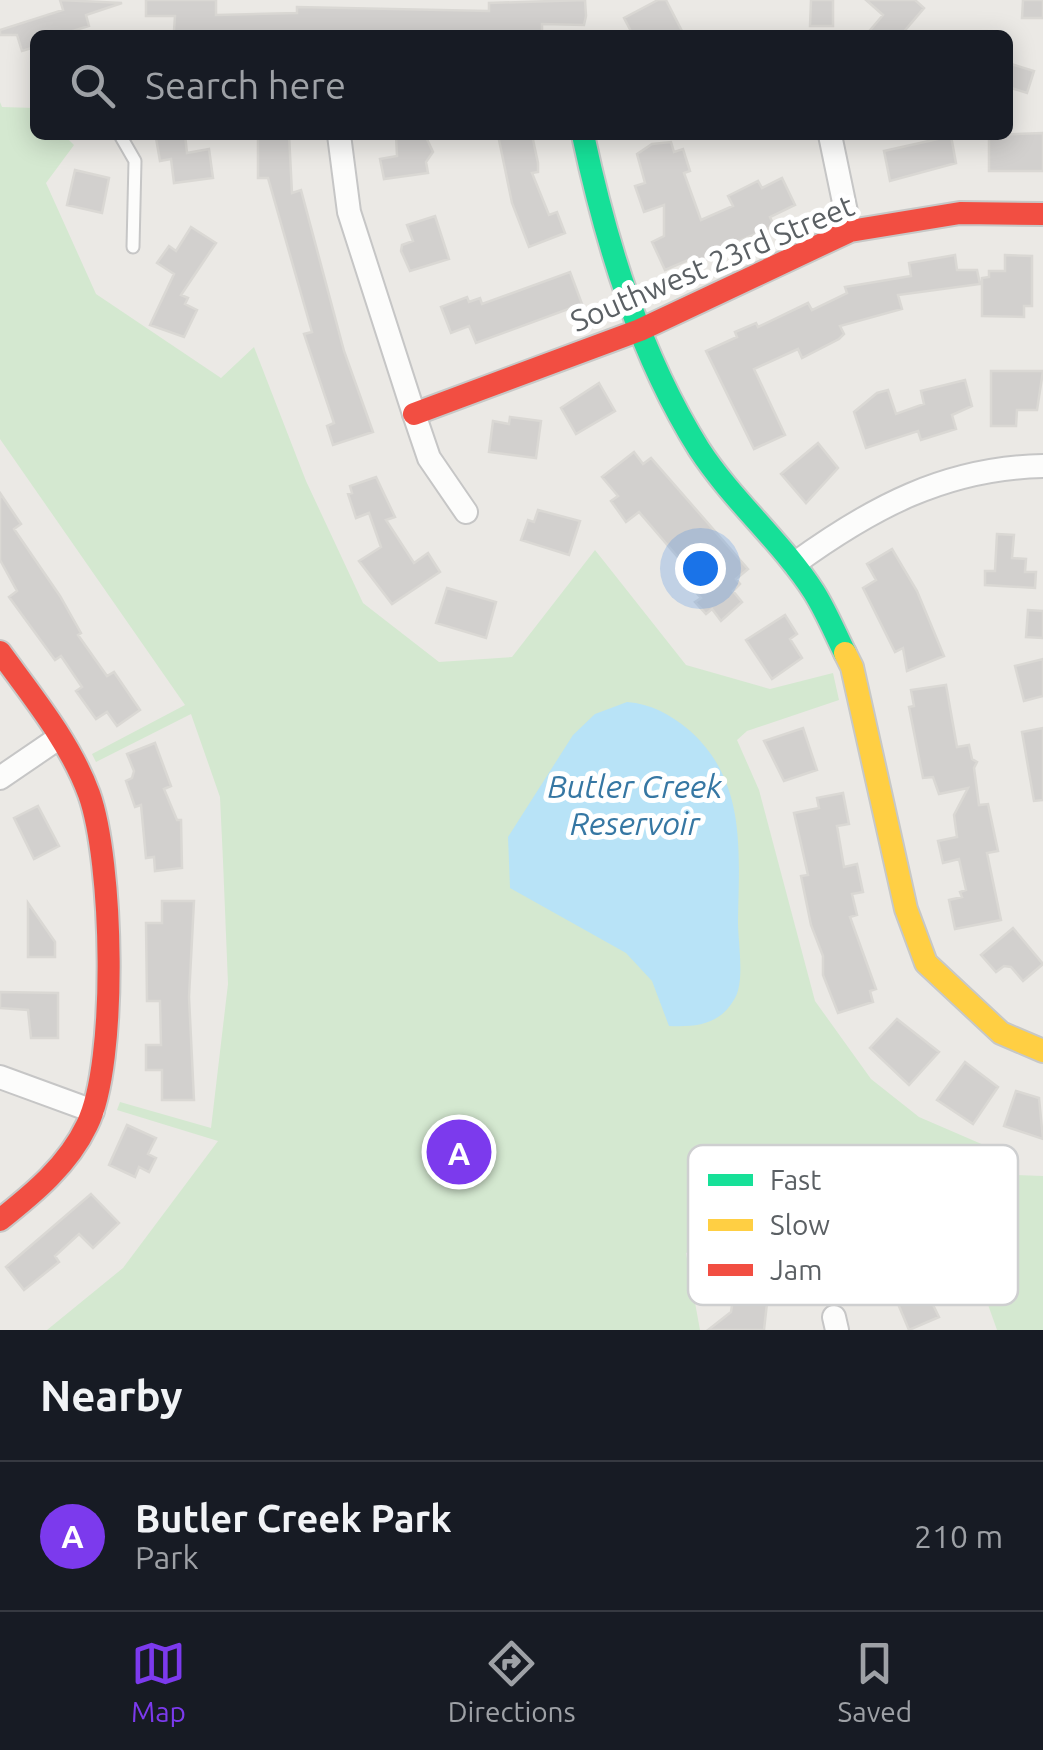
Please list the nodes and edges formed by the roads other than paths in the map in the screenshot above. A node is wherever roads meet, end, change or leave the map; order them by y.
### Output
1 (123, 140) edge
2 (341, 140) edge
3 (584, 140) edge
4 (831, 140) edge
5 (1043, 214) edge
6 (850, 232) junction
7 (133, 247) dead end
8 (640, 330) junction
9 (414, 414) junction
10 (1043, 466) edge
11 (466, 512) dead end
12 (794, 564) junction
13 (0, 652) edge
14 (60, 737) junction
15 (0, 778) edge
16 (1043, 1051) edge
17 (0, 1077) edge
18 (94, 1111) junction
19 (0, 1220) edge

1 - 7 lane
2 - 9 street
3 - 8 street
4 - 6 street
5 - 6 street, Southwest 23rd Street
6 - 8 street, Southwest 23rd Street
8 - 9 street, Southwest 23rd Street
8 - 12 street
9 - 11 street
10 - 12 street
12 - 16 street
13 - 14 street
14 - 15 street
14 - 18 street
17 - 18 street
18 - 19 street

